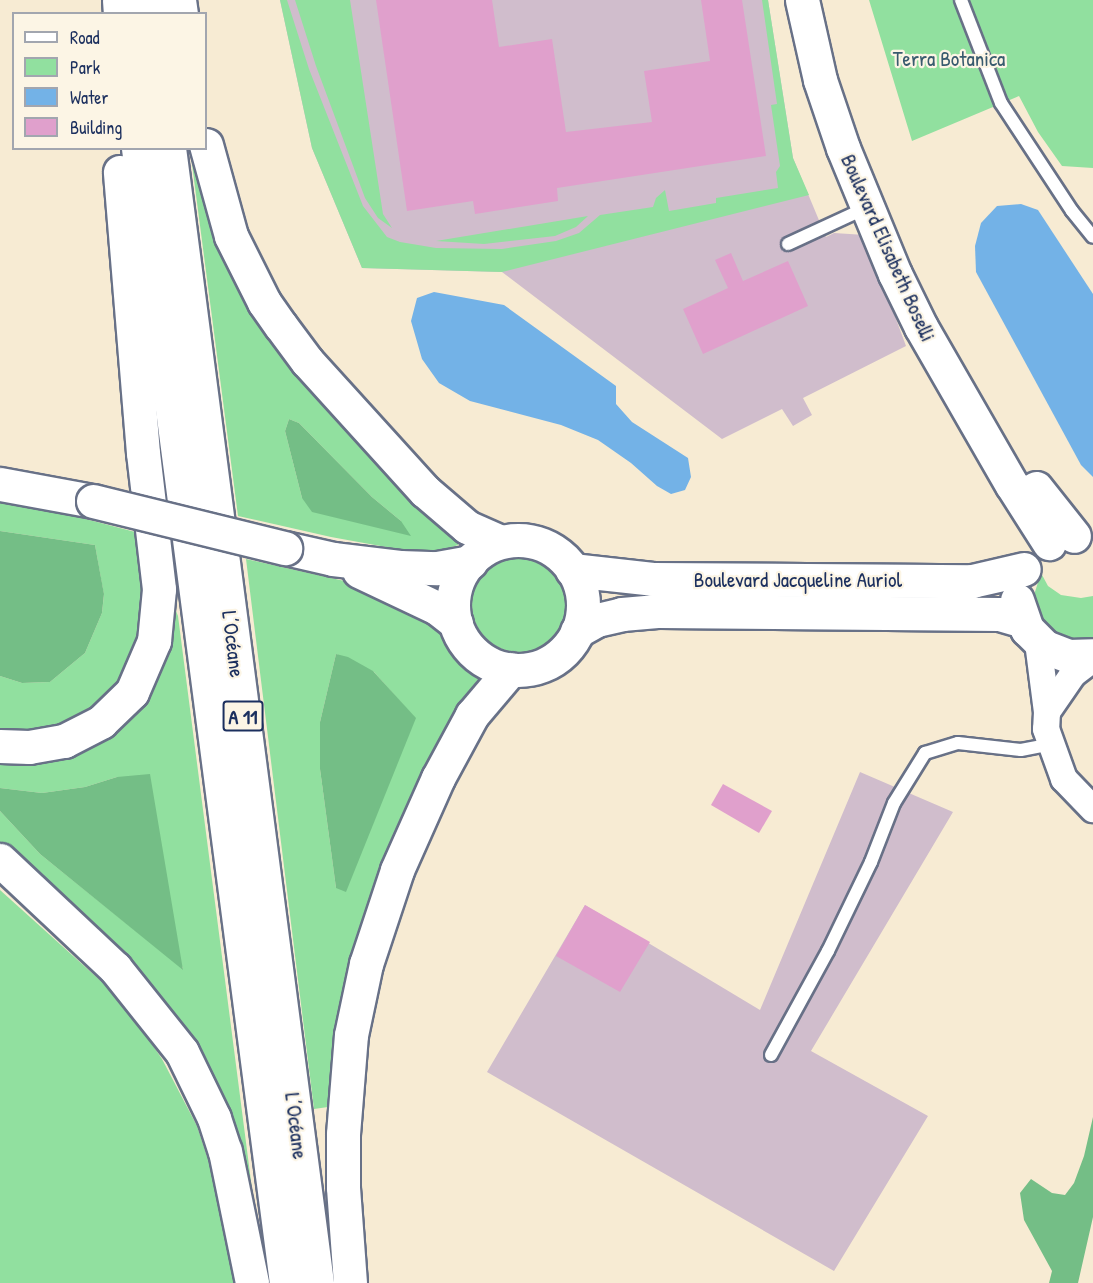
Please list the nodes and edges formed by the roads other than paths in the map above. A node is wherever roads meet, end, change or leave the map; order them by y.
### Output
1 (802, 0) edge
2 (819, 0) edge
3 (961, 0) edge
4 (207, 149) edge
5 (118, 150) edge
6 (138, 150) edge
7 (169, 150) edge
8 (867, 208) junction
9 (1093, 236) edge
10 (788, 244) dead end
11 (4, 483) edge
12 (1072, 538) edge
13 (500, 542) junction
14 (333, 559) junction
15 (470, 562) junction
16 (1024, 569) junction
17 (572, 570) junction
18 (456, 623) junction
19 (577, 631) junction
20 (1031, 632) junction
21 (1093, 657) edge
22 (511, 669) junction
23 (1047, 712) junction
24 (1051, 744) junction
25 (0, 746) edge
26 (1093, 809) edge
27 (0, 860) edge
28 (771, 1055) dead end
29 (252, 1283) edge
30 (286, 1283) edge
31 (317, 1283) edge
32 (350, 1283) edge

1 - 8 main road, Boulevard Elisabeth Boselli
2 - 12 main road
3 - 9 lane
4 - 13 main road
5 - 25 main road
6 - 30 main road, L’Océane / A 11
7 - 31 main road, L’Océane / A 11
8 - 10 lane
8 - 12 main road, Boulevard Elisabeth Boselli
11 - 14 main road, bridge
12 - 16 main road
13 - 15 main road
13 - 17 main road
14 - 15 main road
14 - 18 main road
15 - 18 main road
16 - 17 main road, Boulevard Jacqueline Auriol
16 - 20 main road
17 - 19 main road
18 - 22 main road
19 - 20 main road, Boulevard Jacqueline Auriol
19 - 22 main road
20 - 21 main road, Boulevard Jacqueline Auriol
20 - 23 street
21 - 23 street
22 - 32 main road
23 - 24 street
24 - 26 street
24 - 28 lane
27 - 29 main road

